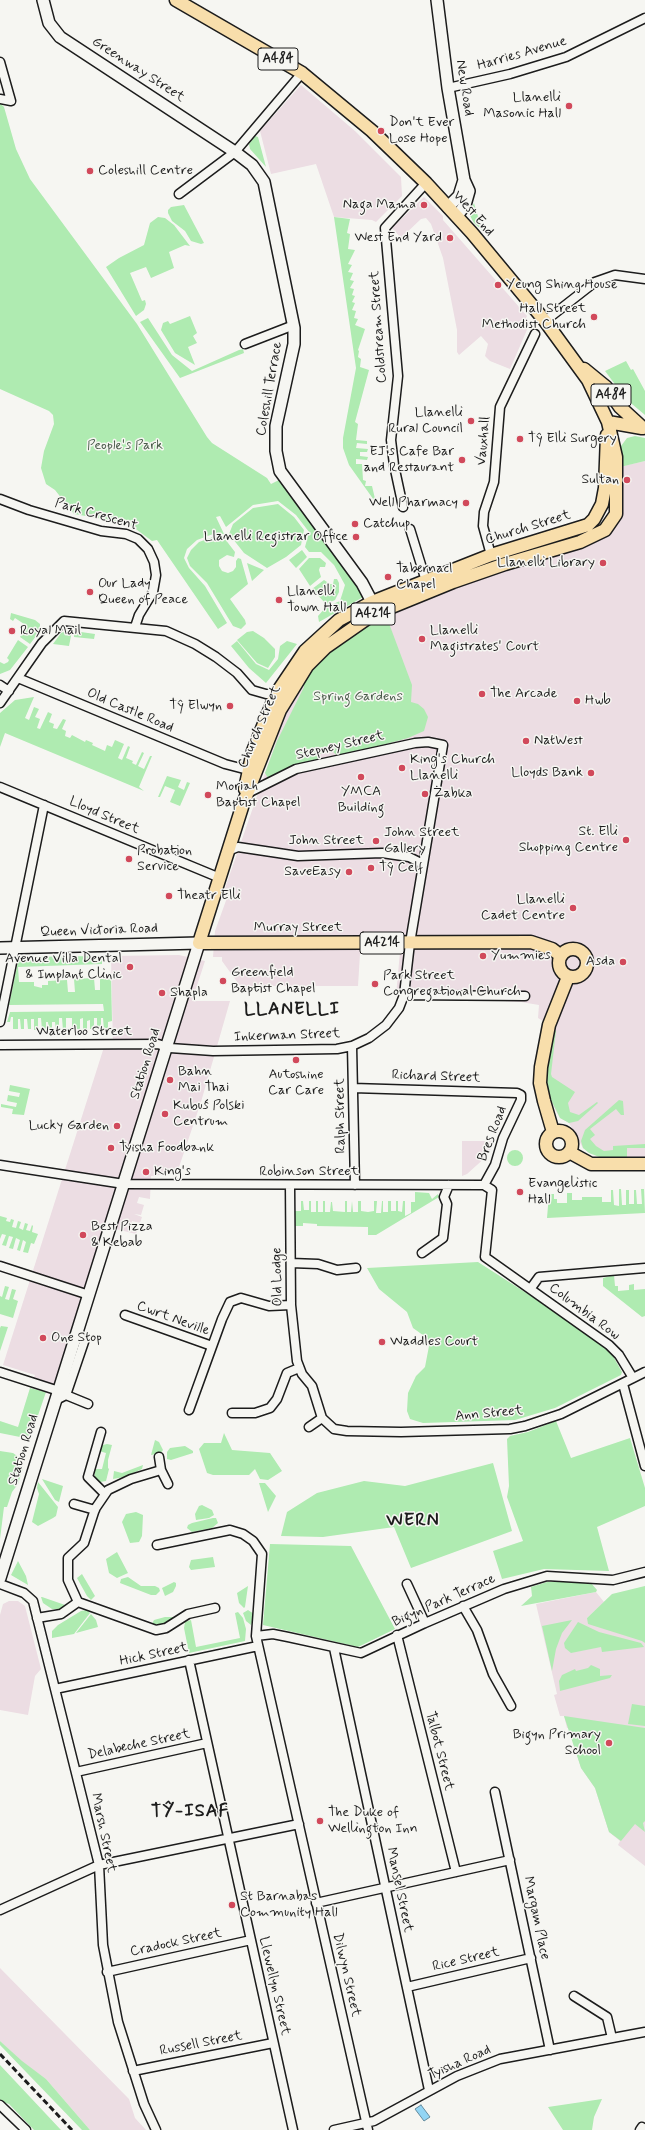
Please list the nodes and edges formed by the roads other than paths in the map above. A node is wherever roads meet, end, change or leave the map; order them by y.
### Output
1 (43, 0) edge
2 (176, 0) edge
3 (437, 0) edge
4 (645, 18) edge
5 (0, 62) edge
6 (302, 73) junction
7 (448, 88) junction
8 (0, 99) edge
9 (235, 152) junction
10 (464, 180) junction
11 (426, 184) junction
12 (179, 194) dead end
13 (448, 207) junction
14 (457, 216) junction
15 (645, 279) edge
16 (545, 321) junction
17 (294, 325) junction
18 (535, 334) dead end
19 (245, 344) dead end
20 (578, 365) junction
21 (608, 422) junction
22 (644, 429) edge
23 (0, 499) edge
24 (403, 507) dead end
25 (410, 529) dead end
26 (491, 555) junction
27 (505, 564) junction
28 (426, 581) junction
29 (372, 602) junction
30 (385, 609) junction
31 (135, 627) junction
32 (18, 678) junction
33 (0, 685) edge
34 (9, 691) junction
35 (276, 694) junction
36 (0, 703) edge
37 (443, 745) joint
38 (253, 770) junction
39 (0, 786) edge
40 (245, 799) junction
41 (44, 805) junction
42 (228, 851) junction
43 (423, 864) junction
44 (220, 878) junction
45 (199, 943) junction
46 (410, 943) junction
47 (0, 948) edge
48 (15, 948) junction
49 (561, 956) junction
50 (568, 977) junction
51 (404, 995) junction
52 (525, 996) dead end
53 (0, 1022) edge
54 (0, 1045) edge
55 (352, 1046) junction
56 (167, 1047) junction
57 (353, 1088) junction
58 (518, 1093) joint
59 (553, 1132) junction
60 (569, 1152) junction
61 (645, 1164) edge
62 (0, 1165) edge
63 (124, 1184) junction
64 (290, 1185) junction
65 (356, 1185) junction
66 (449, 1185) junction
67 (484, 1185) junction
68 (422, 1253) dead end
69 (291, 1263) junction
70 (0, 1266) edge
71 (356, 1268) dead end
72 (645, 1268) edge
73 (531, 1288) junction
74 (89, 1295) junction
75 (291, 1305) junction
76 (125, 1315) dead end
77 (212, 1346) junction
78 (299, 1368) junction
79 (0, 1372) edge
80 (645, 1372) edge
81 (633, 1378) junction
82 (623, 1384) junction
83 (60, 1395) junction
84 (88, 1404) dead end
85 (189, 1410) dead end
86 (232, 1413) dead end
87 (322, 1418) junction
88 (309, 1427) dead end
89 (100, 1432) dead end
90 (159, 1457) dead end
91 (645, 1466) edge
92 (161, 1470) junction
93 (168, 1484) dead end
94 (105, 1494) junction
95 (74, 1504) dead end
96 (95, 1510) junction
97 (157, 1545) dead end
98 (645, 1572) edge
99 (0, 1578) edge
100 (0, 1584) edge
101 (407, 1584) dead end
102 (78, 1602) junction
103 (463, 1606) junction
104 (215, 1608) dead end
105 (37, 1618) junction
106 (425, 1622) junction
107 (397, 1635) junction
108 (256, 1636) junction
109 (258, 1646) junction
110 (334, 1648) junction
111 (189, 1660) junction
112 (55, 1689) junction
113 (511, 1706) dead end
114 (207, 1743) junction
115 (76, 1772) junction
116 (495, 1792) dead end
117 (299, 1824) junction
118 (228, 1839) junction
119 (510, 1860) junction
120 (99, 1865) junction
121 (456, 1872) junction
122 (386, 1888) junction
123 (316, 1903) junction
124 (0, 1910) edge
125 (251, 1940) junction
126 (531, 1958) junction
127 (107, 1972) junction
128 (407, 1987) junction
129 (574, 1996) dead end
130 (645, 2032) edge
131 (615, 2037) junction
132 (273, 2043) junction
133 (550, 2050) junction
134 (133, 2071) junction
135 (429, 2090) junction
136 (0, 2105) edge
137 (367, 2126) edge
138 (26, 2130) edge
139 (156, 2130) edge
140 (293, 2130) edge
141 (334, 2130) edge

1 - 9 main road, Greenway Street
2 - 6 main road, A484
3 - 7 main road, New Road
4 - 7 street, Harries Avenue
5 - 8 street
6 - 9 street
6 - 11 main road, West End / A484
7 - 10 main road, New Road
9 - 12 street
9 - 17 main road, Coleshill Terrace
10 - 13 main road
10 - 14 main road, New Road
11 - 13 main road, West End / A484
11 - 24 street, Coldstream Street
13 - 14 main road, West End / A484
14 - 16 main road, West End / A484
15 - 16 street
16 - 20 main road, A484
17 - 19 street
17 - 29 main road, Coleshill Terrace
18 - 26 street, Vauxhall
20 - 21 main road, A484
20 - 22 main road, A484
21 - 22 main road, A484
21 - 26 main road, Church Street / A4214
21 - 27 main road, Church Street / A4214
23 - 31 street, Park Crescent
25 - 28 street
26 - 27 main road
26 - 28 main road, Church Street / A4214
27 - 30 main road, Church Street / A4214
28 - 29 main road, Church Street / A4214
29 - 30 main road
29 - 35 main road, Church Street / A4214
30 - 38 main road, Church Street / A4214
31 - 32 street
31 - 35 street
32 - 34 street
32 - 38 street, Old Castle Road
33 - 34 street
34 - 36 street
35 - 38 main road, A4214
37 - 40 street, Stepney Street
37 - 43 street, Inkerman Street
38 - 40 main road, A4214
39 - 41 street, Lloyd Street
40 - 42 main road, Station Road / A4214
41 - 44 street, Lloyd Street
41 - 48 street
42 - 43 street, John Street
42 - 44 main road, Station Road / A4214
43 - 46 street, Inkerman Street
44 - 45 main road, Station Road / A4214
45 - 46 main road, Murray Street / A4214
45 - 48 main road, Queen Victoria Road
45 - 56 main road, Station Road
46 - 49 main road, Murray Street / A4214
46 - 51 street, Inkerman Street
47 - 48 main road, Queen Victoria Road
48 - 53 street
49 - 50 main road
49 - 50 main road
50 - 59 main road
51 - 52 street
51 - 55 street, Inkerman Street
54 - 56 street, Waterloo Street
55 - 56 street, Inkerman Street
55 - 57 street, Ralph Street
56 - 63 main road, Station Road
57 - 58 street, Richard Street
57 - 65 street, Ralph Street
58 - 67 street, Bres Road
59 - 60 main road
59 - 60 main road
60 - 61 main road
62 - 63 street, Robinson Street
63 - 64 street, Robinson Street
63 - 74 main road, Station Road
64 - 65 street, Robinson Street
64 - 69 street, Old Lodge
65 - 66 street, Robinson Street
66 - 67 street, Robinson Street
66 - 68 street
67 - 73 street, Columbia Row
69 - 71 street
69 - 75 street, Old Lodge
70 - 74 street
72 - 73 street
73 - 81 street, Columbia Row
74 - 83 main road, Station Road
75 - 77 street, Cwrt Neville
75 - 78 street, Old Lodge
76 - 77 street, Cwrt Neville
77 - 85 street, Cwrt Neville
78 - 86 street
78 - 87 street, Old Lodge
79 - 83 street
80 - 81 street, Ann Street
81 - 82 street, Ann Street
82 - 87 street, Ann Street
82 - 91 street
83 - 84 street
83 - 99 main road, Station Road
87 - 88 street
89 - 94 street
90 - 92 street
92 - 93 street
92 - 94 street
94 - 96 street
95 - 96 street
96 - 102 street
97 - 108 street, Dilwyn Street
98 - 103 street, Bigyn Park Terrace
100 - 105 street, Marsh Street
101 - 106 street
102 - 104 street
102 - 105 street
103 - 106 street, Bigyn Park Terrace
103 - 113 street
105 - 112 street, Marsh Street
106 - 107 street, Bigyn Park Terrace
107 - 110 street, Bigyn Park Terrace
107 - 121 street, Talbot Street
108 - 109 street, Dilwyn Street
108 - 110 street, Bigyn Park Terrace
109 - 111 street, Hick Street
109 - 117 street, Dilwyn Street
110 - 122 street, Mansel Street
111 - 112 street, Hick Street
111 - 114 street, Llewellyn Street
112 - 115 street, Marsh Street
114 - 115 street, Delabeche Street
114 - 118 street, Llewellyn Street
115 - 120 street, Marsh Street
116 - 119 street, Margam Place
117 - 118 street
117 - 123 street, Dilwyn Street
118 - 120 street
118 - 125 street, Llewellyn Street
119 - 121 street
119 - 126 street, Margam Place
120 - 124 street
120 - 127 street, Marsh Street
121 - 122 street
122 - 123 street
122 - 128 street, Mansel Street
123 - 137 street, Dilwyn Street
125 - 127 street, Cradock Street
125 - 132 street, Llewellyn Street
126 - 128 street, Rice Street
126 - 133 street, Margam Place
127 - 134 street, Marsh Street
128 - 135 street, Mansel Street
129 - 131 street
130 - 131 street, Tyisha Road
131 - 133 street, Tyisha Road
132 - 134 street, Russell Street
132 - 140 street, Llewellyn Street
133 - 135 street, Tyisha Road
134 - 139 street, Marsh Street
135 - 137 street, Tyisha Road
136 - 138 street
137 - 141 street, Tyisha Road

